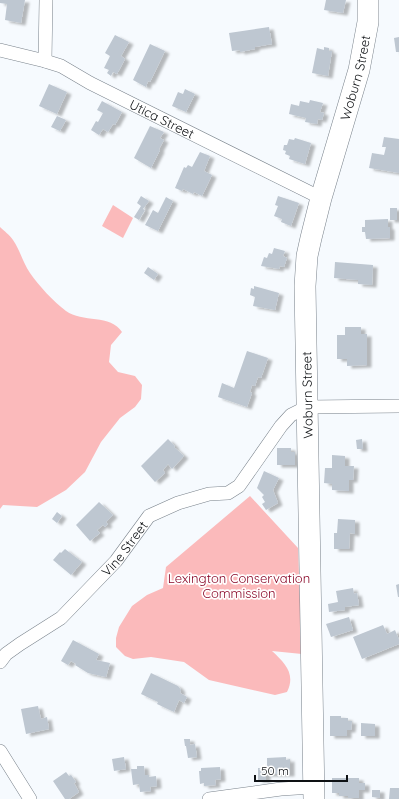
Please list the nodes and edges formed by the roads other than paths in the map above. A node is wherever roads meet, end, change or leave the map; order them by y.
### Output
1 (46, 0) edge
2 (368, 0) edge
3 (0, 50) edge
4 (46, 61) junction
5 (321, 198) junction
6 (399, 406) edge
7 (307, 407) junction
8 (0, 662) edge
9 (0, 751) edge
10 (314, 793) edge
11 (30, 799) edge
12 (209, 799) edge

1 - 4 street
2 - 5 main road, Woburn Street
3 - 4 street, Utica Street
4 - 5 street, Utica Street
5 - 7 main road, Woburn Street
6 - 7 street
7 - 8 street, Vine Street
7 - 10 main road, Woburn Street
9 - 11 street
10 - 12 street

